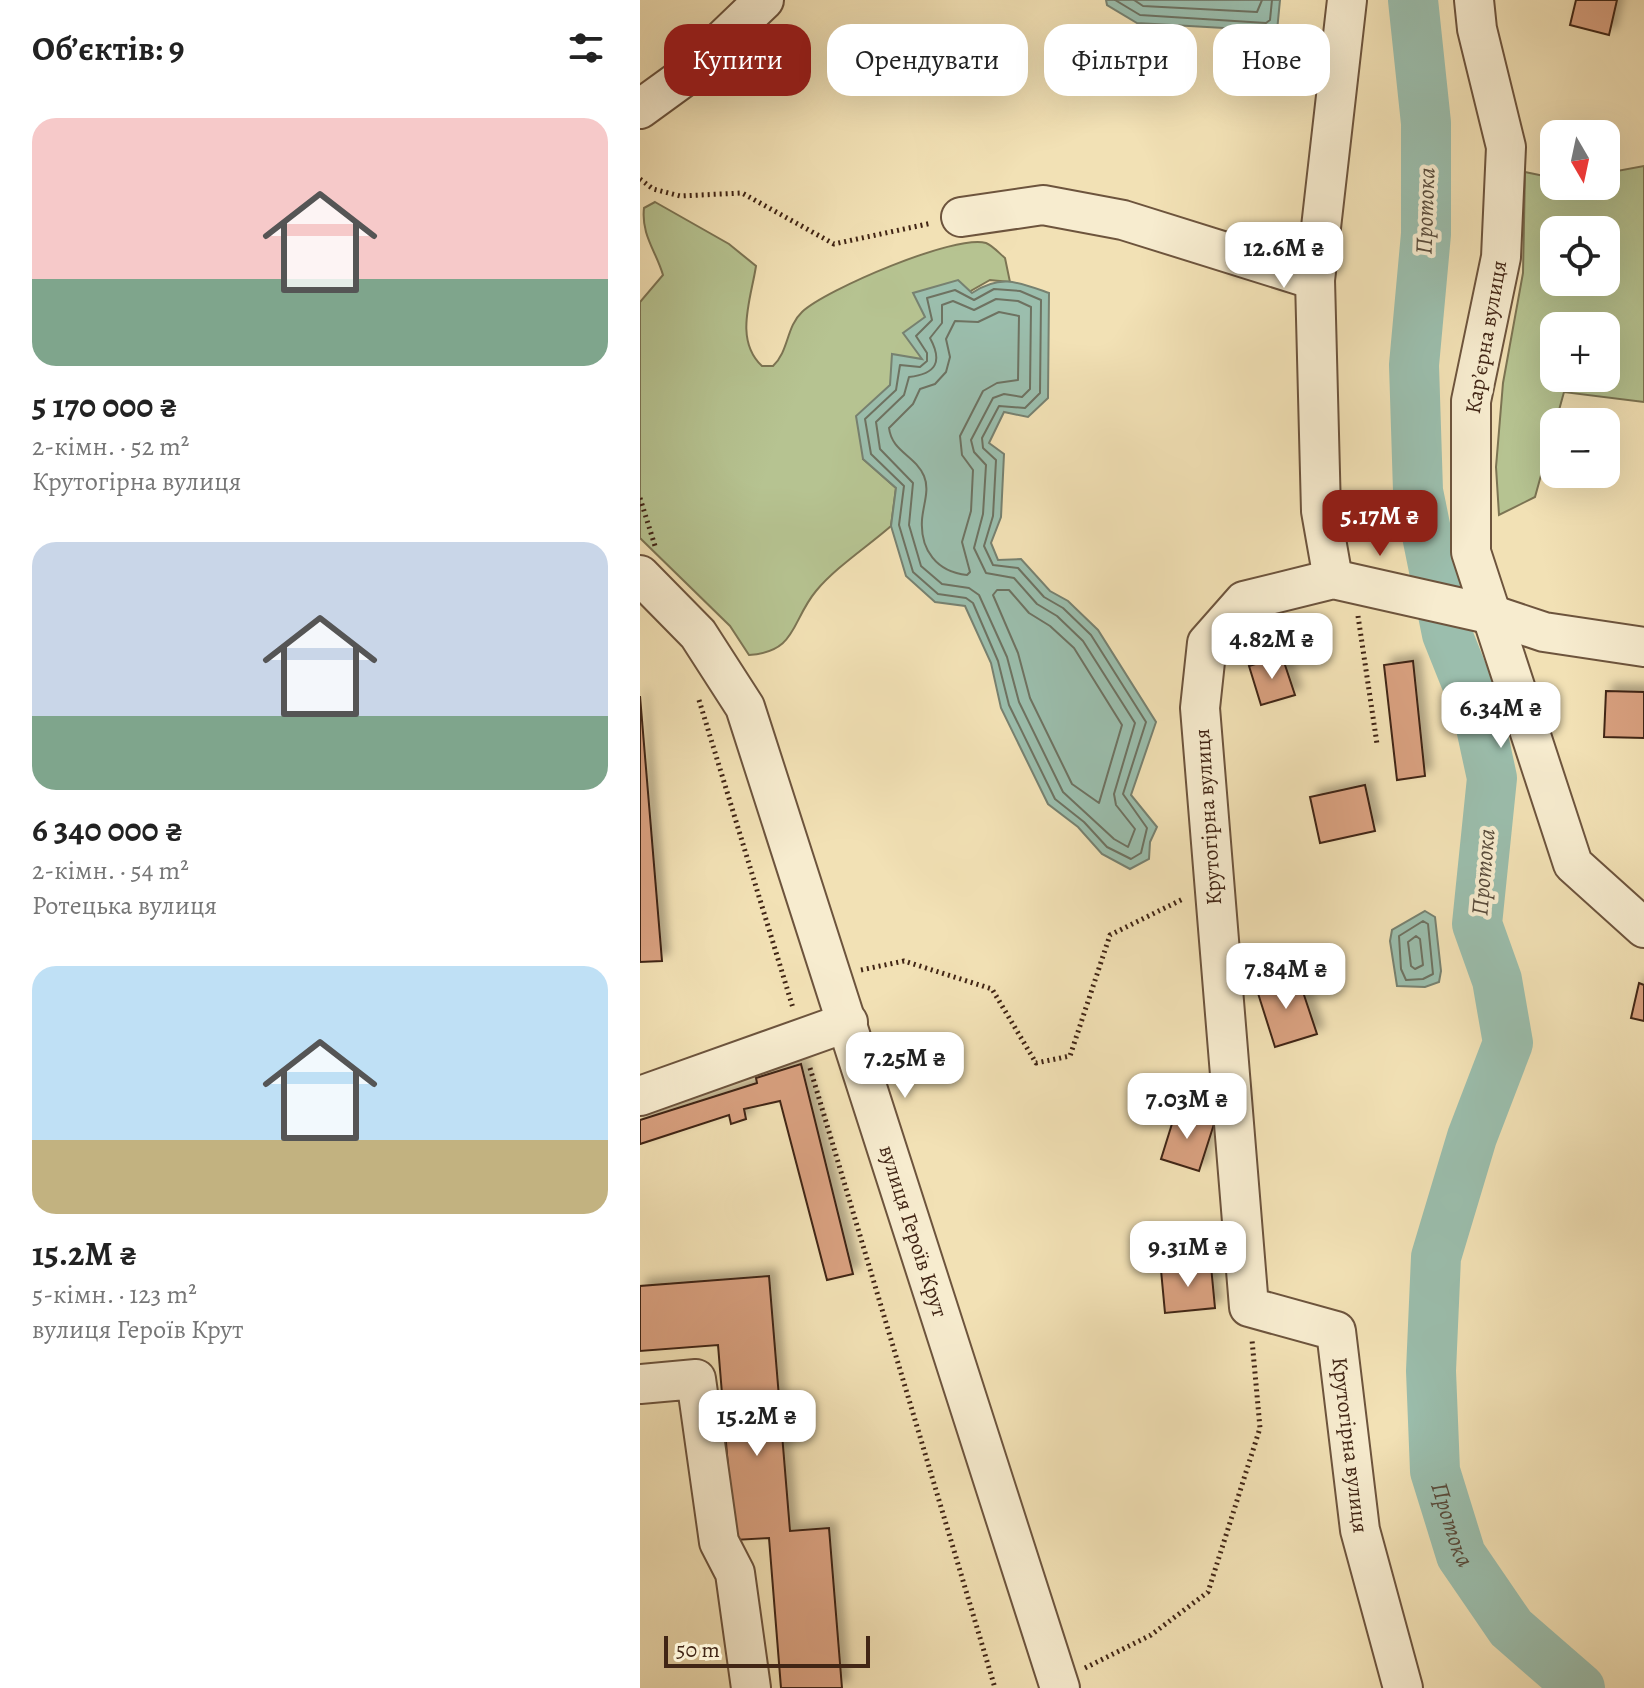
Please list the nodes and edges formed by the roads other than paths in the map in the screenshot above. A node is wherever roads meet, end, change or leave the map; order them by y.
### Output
1 (764, 0) edge
2 (1347, 0) edge
3 (1474, 0) edge
4 (640, 109) edge
5 (961, 217) road end
6 (1315, 280) junction
7 (640, 575) edge
8 (1333, 579) junction
9 (1493, 615) junction
10 (1644, 647) edge
11 (1644, 928) edge
12 (848, 1022) junction
13 (640, 1096) edge
14 (640, 1384) edge
15 (1059, 1685) edge
16 (751, 1688) edge
17 (1403, 1688) edge

1 - 4 street
2 - 6 street
3 - 9 street, Карʼєрна вулиця
5 - 6 street
6 - 8 street
7 - 12 street, вулиця Героїв Крут
8 - 9 street
8 - 17 street, Крутогірна вулиця
9 - 10 street
9 - 11 street, Карʼєрна вулиця
12 - 13 street
12 - 15 street, вулиця Героїв Крут
14 - 16 street

